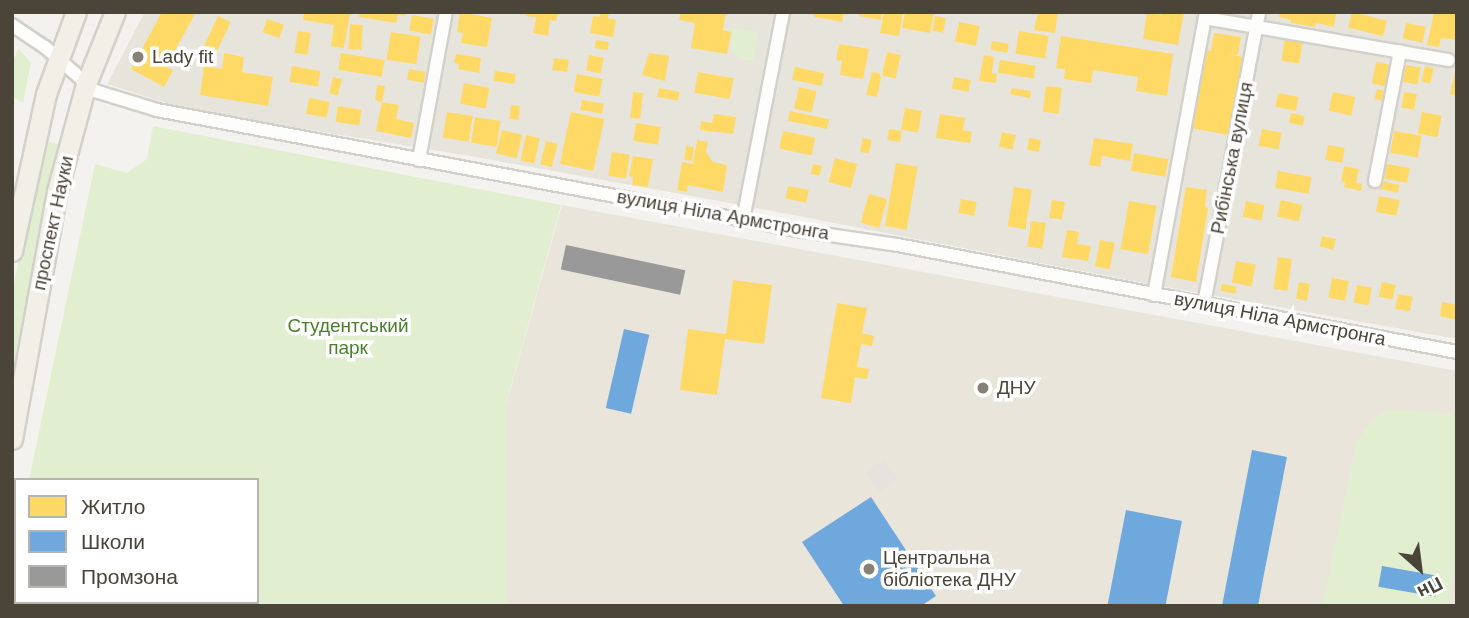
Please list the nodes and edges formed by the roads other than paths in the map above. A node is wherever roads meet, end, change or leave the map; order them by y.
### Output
1 (76, 12) edge
2 (115, 12) edge
3 (446, 12) edge
4 (783, 12) edge
5 (1259, 12) edge
6 (1206, 15) edge
7 (12, 25) edge
8 (1257, 27) junction
9 (1399, 51) junction
10 (57, 59) junction
11 (1448, 60) dead end
12 (86, 84) junction
13 (419, 160) junction
14 (1376, 181) dead end
15 (743, 220) junction
16 (12, 251) edge
17 (1154, 295) junction
18 (1204, 304) junction
19 (1457, 352) edge
20 (12, 439) edge

1 - 10 main road, проспект Науки
2 - 12 main road, проспект Науки
3 - 13 street
4 - 15 street
5 - 8 street, Рибінська вулиця
6 - 8 street
6 - 17 street
7 - 10 street, вулиця Ніла Армстронга
8 - 9 street
8 - 18 street, Рибінська вулиця
9 - 11 street
9 - 14 street
10 - 12 street, вулиця Ніла Армстронга
10 - 16 main road, проспект Науки
12 - 13 street, вулиця Ніла Армстронга
12 - 20 main road, проспект Науки
13 - 15 street, вулиця Ніла Армстронга
15 - 17 street, вулиця Ніла Армстронга
17 - 18 street, вулиця Ніла Армстронга
18 - 19 street, вулиця Ніла Армстронга

